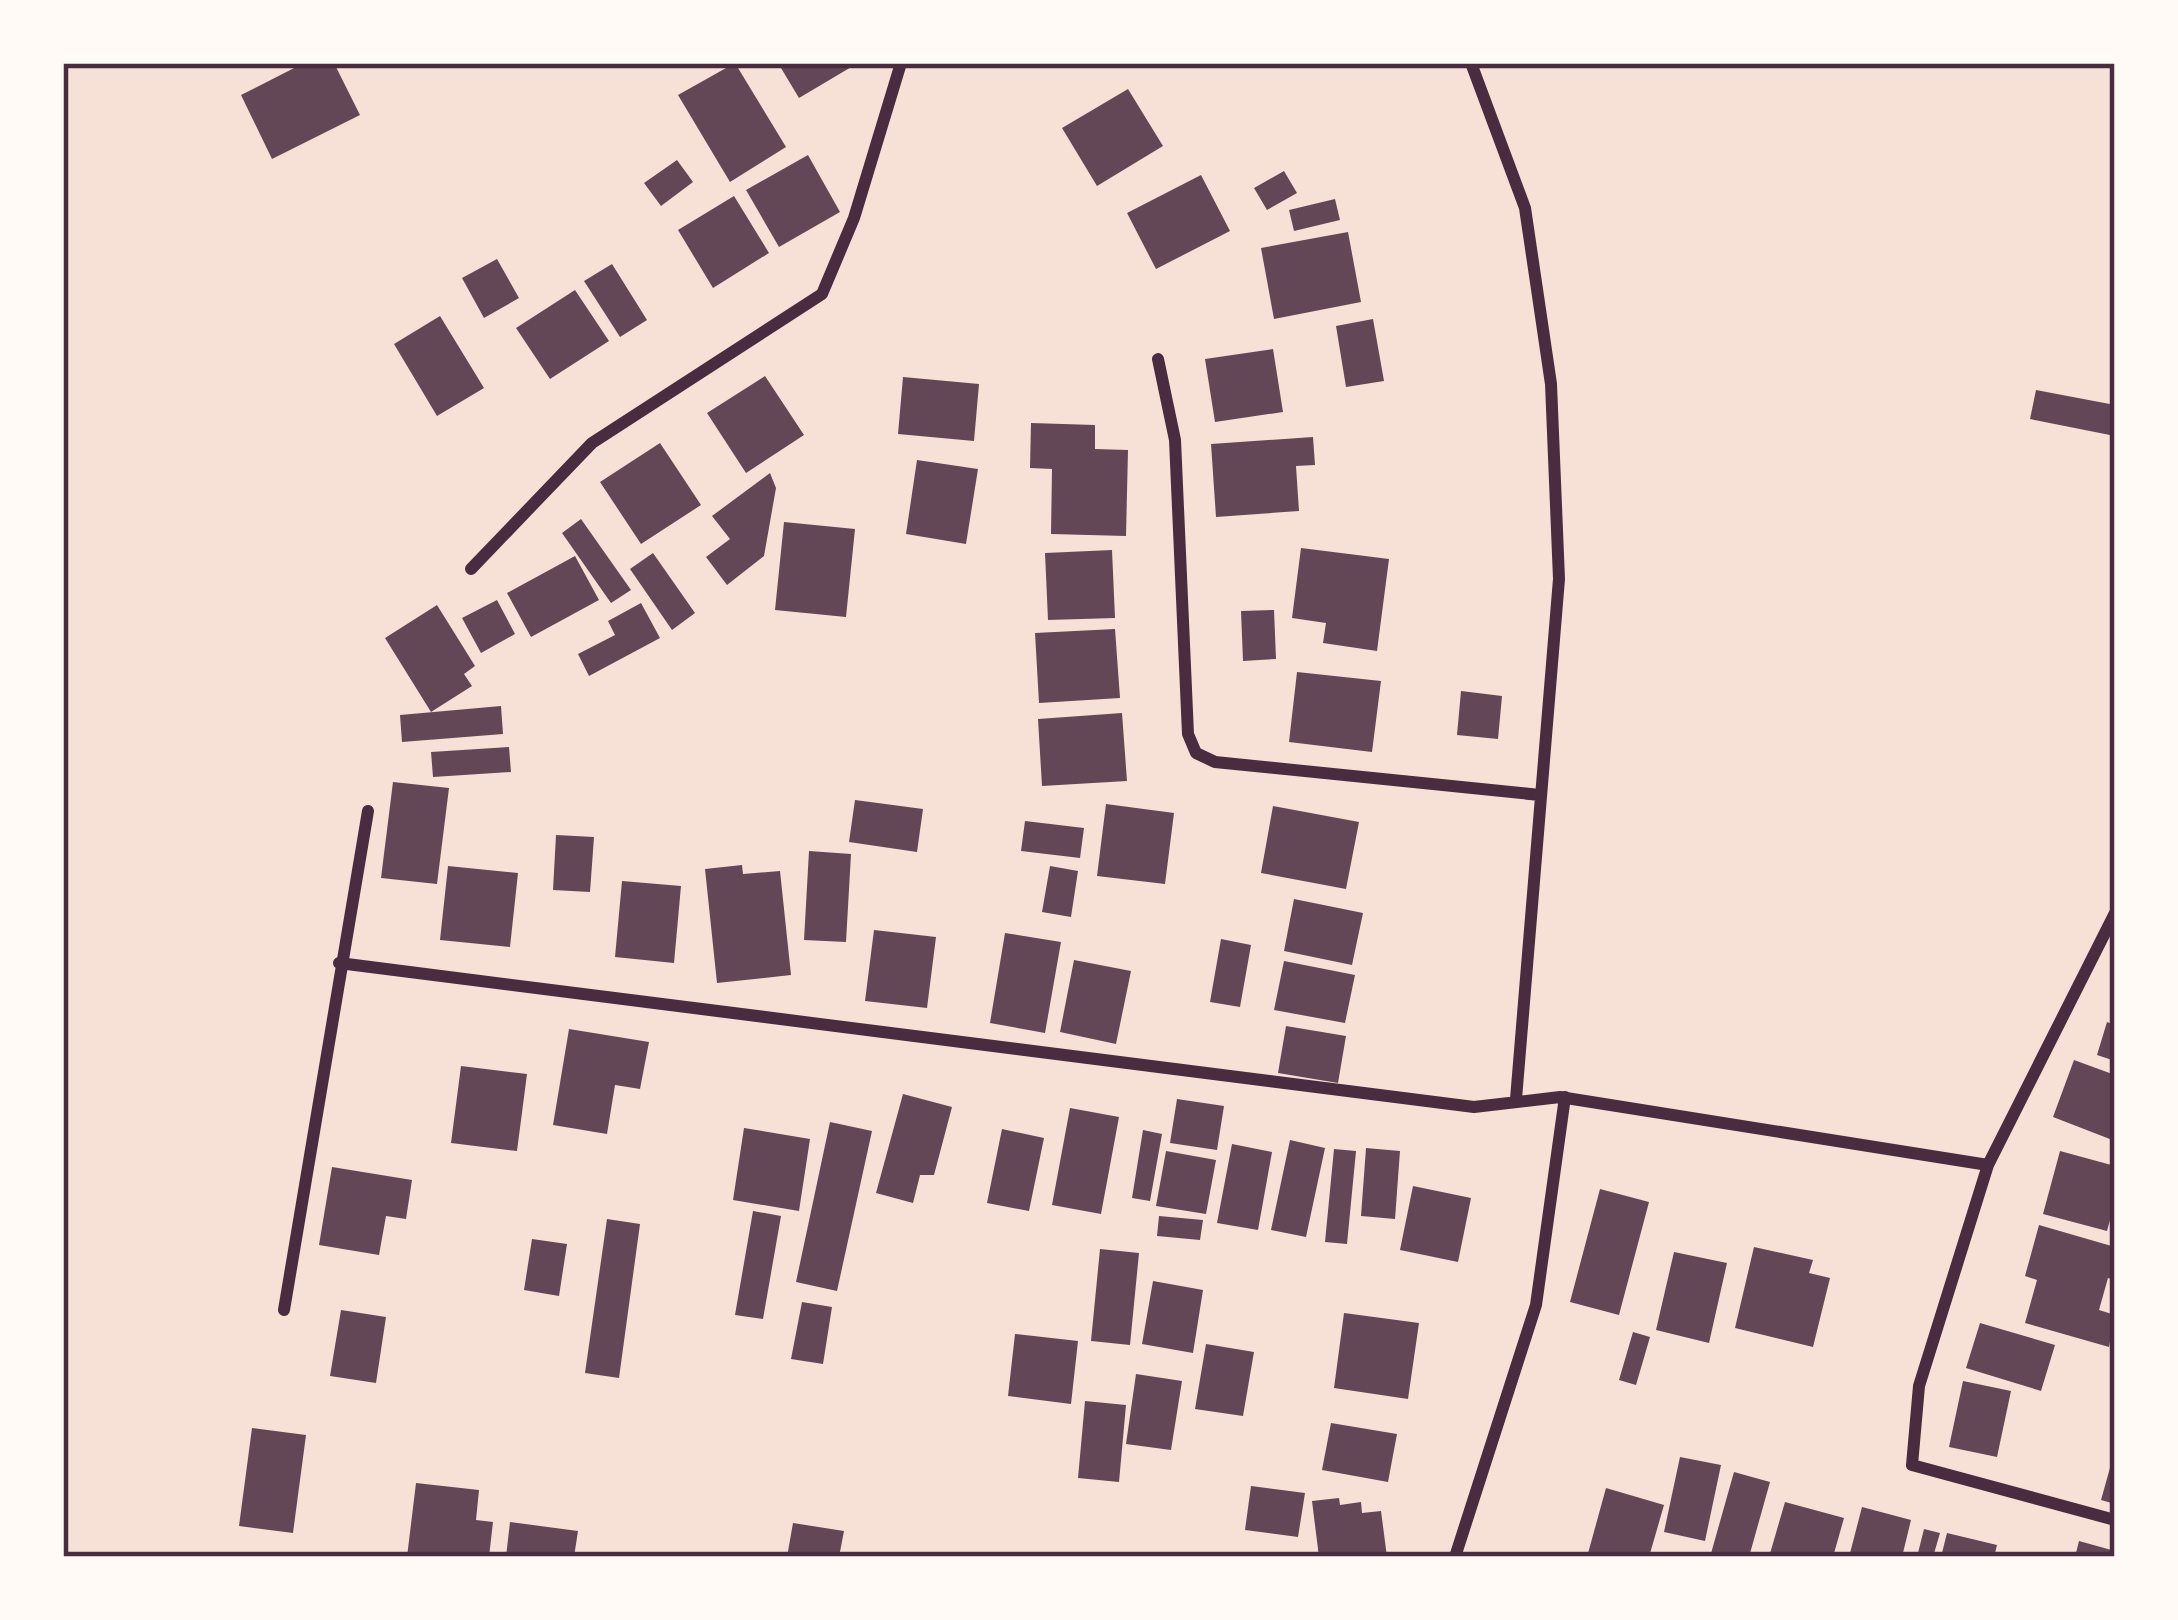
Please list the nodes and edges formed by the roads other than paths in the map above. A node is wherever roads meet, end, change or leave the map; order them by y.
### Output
1 (901, 63) edge
2 (1471, 63) edge
3 (1158, 359) dead end
4 (471, 569) dead end
5 (1540, 795) junction
6 (368, 811) dead end
7 (2115, 913) edge
8 (338, 962) junction
9 (1564, 1097) junction
10 (1516, 1099) junction
11 (1988, 1166) junction
12 (284, 1310) dead end
13 (2115, 1520) edge
14 (1455, 1557) edge

1 - 4 street
2 - 5 street
3 - 5 street
5 - 10 street
6 - 8 street
7 - 11 street
8 - 10 street
8 - 12 street
9 - 10 street
9 - 11 street
9 - 14 street
11 - 13 street

